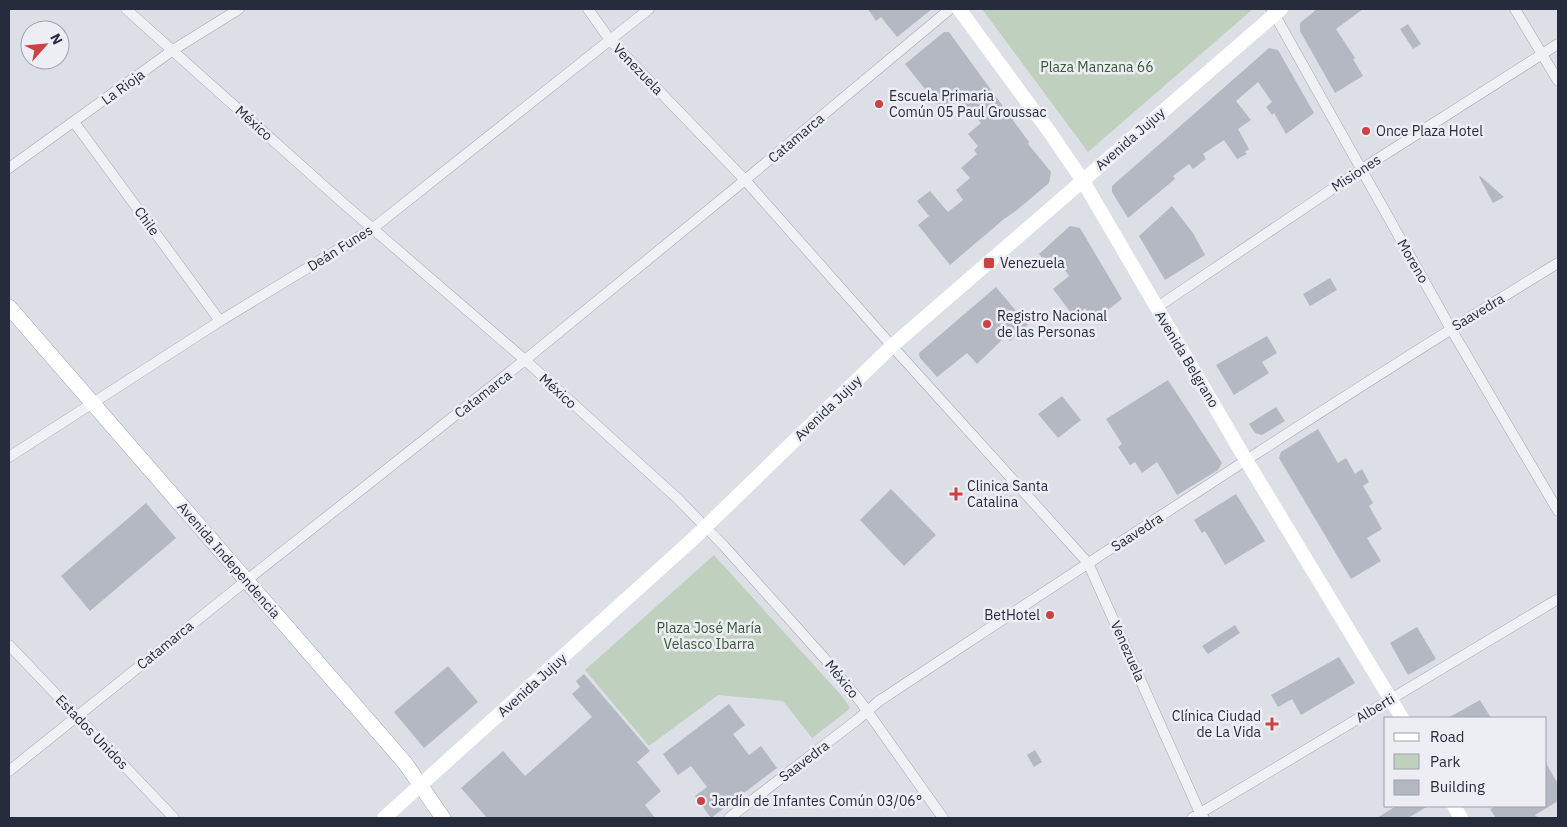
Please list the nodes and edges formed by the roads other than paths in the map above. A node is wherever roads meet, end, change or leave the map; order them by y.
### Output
1 (126, 9) edge
2 (239, 9) edge
3 (588, 9) edge
4 (649, 9) edge
5 (950, 9) edge
6 (959, 9) edge
7 (1514, 9) edge
8 (1276, 10) edge
9 (610, 40) junction
10 (1558, 44) edge
11 (173, 50) junction
12 (1542, 54) junction
13 (1558, 81) edge
14 (74, 122) junction
15 (9, 168) edge
16 (1362, 169) junction
17 (745, 180) junction
18 (1083, 181) junction
19 (372, 229) junction
20 (1558, 263) edge
21 (9, 307) edge
22 (1156, 308) junction
23 (220, 321) junction
24 (1451, 329) junction
25 (892, 346) junction
26 (525, 360) junction
27 (92, 402) junction
28 (9, 457) edge
29 (1246, 460) junction
30 (1558, 511) edge
31 (705, 526) junction
32 (1088, 564) junction
33 (247, 580) junction
34 (1558, 599) edge
35 (9, 645) edge
36 (1390, 698) junction
37 (867, 711) junction
38 (77, 716) junction
39 (1401, 717) edge
40 (9, 771) edge
41 (420, 786) junction
42 (1455, 807) edge
43 (1198, 817) edge
44 (174, 818) edge
45 (384, 818) edge
46 (442, 818) edge
47 (729, 818) edge
48 (943, 818) edge
49 (1461, 818) edge

1 - 11 street, México
2 - 11 street, La Rioja
3 - 9 street, Venezuela
4 - 9 street, Deán Funes
5 - 17 street, Catamarca
6 - 18 main road, Avenida Belgrano
7 - 12 street
8 - 16 street, Moreno
8 - 18 main road, Avenida Jujuy
9 - 17 street, Venezuela
9 - 19 street, Deán Funes
10 - 12 street, Misiones
11 - 14 street, La Rioja
11 - 19 street, México
12 - 13 street
12 - 16 street, Misiones
14 - 15 street, La Rioja
14 - 23 street, Chile
16 - 22 street, Misiones
16 - 24 street, Moreno
17 - 25 street, Venezuela
17 - 26 street, Catamarca
18 - 22 main road, Avenida Belgrano
18 - 25 main road, Avenida Jujuy
19 - 23 street, Deán Funes
19 - 26 street, México
20 - 24 street, Saavedra
21 - 27 main road, Avenida Independencia
22 - 29 main road, Avenida Belgrano
23 - 27 street, Deán Funes
24 - 29 street, Saavedra
24 - 30 street, Moreno
25 - 31 main road, Avenida Jujuy
25 - 32 street, Venezuela
26 - 31 street, México
26 - 33 street, Catamarca
27 - 28 street, Deán Funes
27 - 33 main road, Avenida Independencia
29 - 32 street, Saavedra
29 - 36 main road, Avenida Belgrano
31 - 37 street, México
31 - 41 main road, Avenida Jujuy
32 - 37 street, Saavedra
32 - 43 street, Venezuela
33 - 38 street, Catamarca
33 - 41 main road, Avenida Independencia
34 - 36 street, Alberti
35 - 38 street, Estados Unidos
36 - 39 main road, Avenida Belgrano
36 - 43 street, Alberti
37 - 47 street, Saavedra
37 - 48 street, México
38 - 40 street, Catamarca
38 - 44 street, Estados Unidos
41 - 45 main road, Avenida Jujuy
41 - 46 main road, Avenida Independencia
42 - 49 main road

